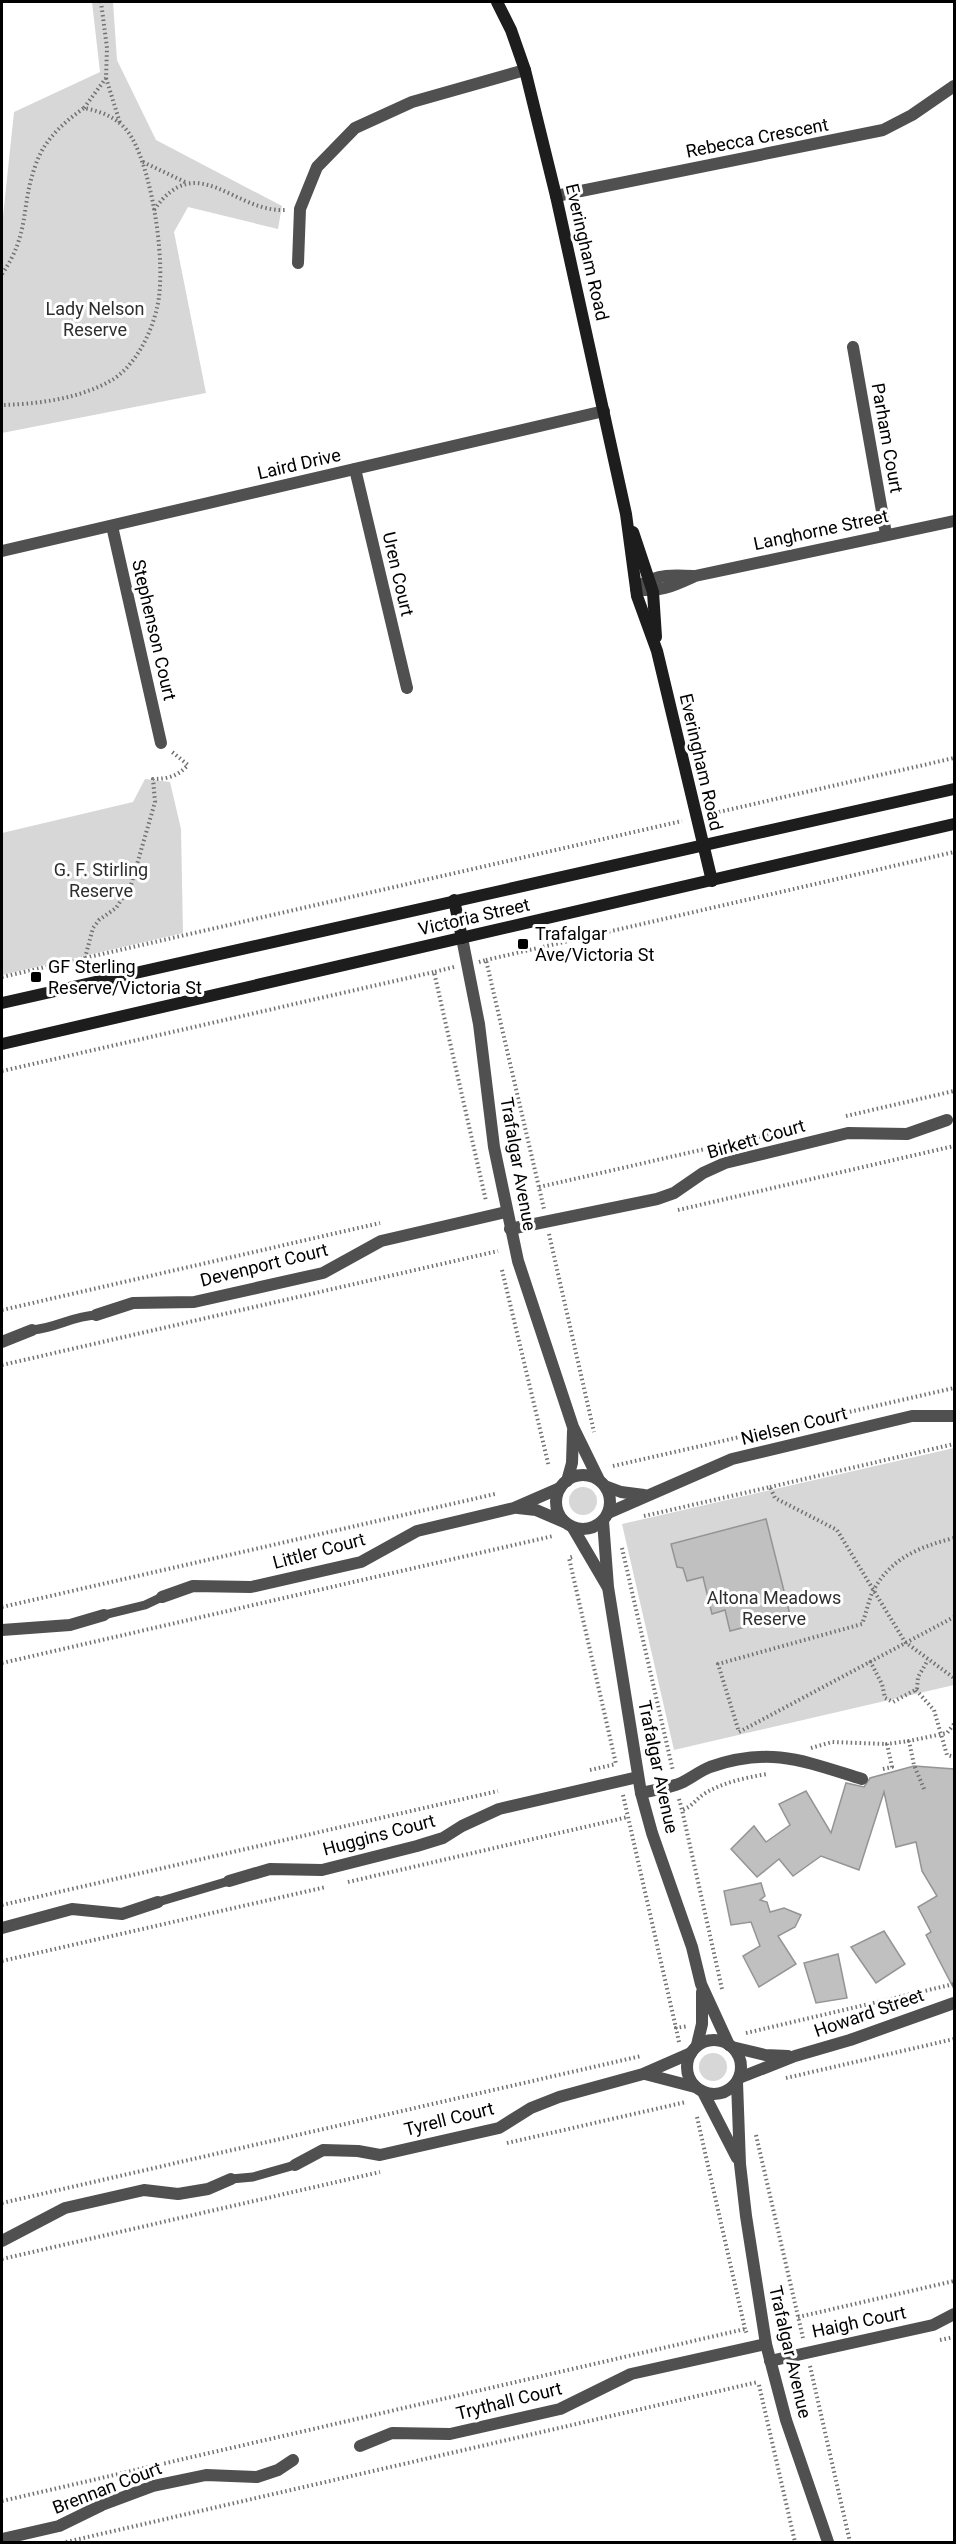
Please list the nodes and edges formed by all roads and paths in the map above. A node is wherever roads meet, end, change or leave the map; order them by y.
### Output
1 (101, 2) edge
2 (497, 2) edge
3 (525, 70) junction
4 (106, 78) junction
5 (954, 86) edge
6 (84, 108) junction
7 (120, 124) junction
8 (142, 162) junction
9 (186, 182) junction
10 (556, 196) junction
11 (300, 209) junction
12 (154, 211) junction
13 (298, 263) dead end
14 (2, 274) edge
15 (853, 347) dead end
16 (2, 405) edge
17 (604, 411) junction
18 (355, 469) junction
19 (626, 514) junction
20 (954, 521) edge
21 (112, 526) junction
22 (886, 534) junction
23 (2, 551) edge
24 (694, 576) junction
25 (650, 579) junction
26 (636, 589) junction
27 (653, 592) junction
28 (657, 651) junction
29 (407, 688) dead end
30 (161, 743) joint
31 (954, 759) edge
32 (954, 789) edge
33 (695, 818) junction
34 (954, 824) edge
35 (703, 846) junction
36 (954, 852) edge
37 (712, 881) junction
38 (454, 900) junction
39 (462, 938) junction
40 (85, 958) junction
41 (486, 960) dead end
42 (434, 972) dead end
43 (2, 977) edge
44 (2, 1003) edge
45 (2, 1044) edge
46 (2, 1071) edge
47 (954, 1091) edge
48 (839, 1118) dead end
49 (951, 1119) edge
50 (781, 1131) dead end
51 (954, 1146) edge
52 (538, 1187) dead end
53 (486, 1199) dead end
54 (474, 1202) dead end
55 (506, 1212) junction
56 (666, 1212) dead end
57 (490, 1216) junction
58 (382, 1223) dead end
59 (510, 1229) junction
60 (562, 1236) dead end
61 (550, 1239) dead end
62 (498, 1251) junction
63 (2, 1310) edge
64 (96, 1315) joint
65 (32, 1330) joint
66 (2, 1342) edge
67 (2, 1365) edge
68 (954, 1388) edge
69 (954, 1416) edge
70 (573, 1427) junction
71 (954, 1444) edge
72 (613, 1466) dead end
73 (549, 1467) dead end
74 (602, 1483) junction
75 (564, 1484) junction
76 (770, 1487) junction
77 (506, 1492) dead end
78 (648, 1495) junction
79 (514, 1508) junction
80 (606, 1517) junction
81 (636, 1518) dead end
82 (569, 1525) junction
83 (553, 1536) dead end
84 (954, 1538) edge
85 (620, 1539) dead end
86 (622, 1549) junction
87 (607, 1551) junction
88 (587, 1553) junction
89 (608, 1587) junction
90 (873, 1593) junction
91 (162, 1597) joint
92 (2, 1607) edge
93 (104, 1615) joint
94 (954, 1617) edge
95 (2, 1630) edge
96 (905, 1642) junction
97 (928, 1660) junction
98 (870, 1661) junction
99 (2, 1663) edge
100 (954, 1678) edge
101 (916, 1690) junction
102 (954, 1724) edge
103 (942, 1734) junction
104 (909, 1741) junction
105 (887, 1744) junction
106 (954, 1756) edge
107 (803, 1761) junction
108 (616, 1764) junction
109 (883, 1769) dead end
110 (581, 1772) dead end
111 (774, 1773) dead end
112 (638, 1777) junction
113 (862, 1779) dead end
114 (620, 1782) junction
115 (676, 1784) junction
116 (924, 1789) dead end
117 (500, 1791) dead end
118 (641, 1793) junction
119 (682, 1810) junction
120 (628, 1817) junction
121 (229, 1881) joint
122 (158, 1902) joint
123 (2, 1905) edge
124 (2, 1928) edge
125 (2, 1961) edge
126 (701, 1984) junction
127 (954, 1984) edge
128 (723, 1994) dead end
129 (954, 2003) edge
130 (676, 2028) dead end
131 (746, 2032) dead end
132 (954, 2039) edge
133 (731, 2046) junction
134 (694, 2049) junction
135 (647, 2055) dead end
136 (795, 2056) junction
137 (644, 2074) junction
138 (780, 2079) dead end
139 (738, 2080) junction
140 (676, 2081) junction
141 (700, 2090) junction
142 (680, 2103) junction
143 (695, 2107) dead end
144 (696, 2113) dead end
145 (755, 2132) dead end
146 (496, 2145) dead end
147 (740, 2164) junction
148 (295, 2165) joint
149 (381, 2172) dead end
150 (231, 2179) joint
151 (2, 2203) edge
152 (2, 2241) edge
153 (2, 2259) edge
154 (954, 2281) edge
155 (954, 2314) edge
156 (798, 2317) junction
157 (745, 2329) junction
158 (766, 2344) junction
159 (750, 2347) junction
160 (807, 2352) junction
161 (770, 2361) junction
162 (758, 2382) junction
163 (360, 2446) dead end
164 (293, 2460) dead end
165 (2, 2501) edge
166 (2, 2539) edge
167 (62, 2542) edge
168 (795, 2542) edge
169 (828, 2542) edge
170 (850, 2542) edge

1 - 4 path
2 - 3 street, Everingham Road
3 - 10 street, Everingham Road
3 - 11 street
4 - 6 path
4 - 7 path
5 - 10 street, Rebecca Crescent
6 - 7 path
6 - 14 path
7 - 8 path
8 - 9 path
8 - 12 path
9 - 11 path
9 - 12 path
10 - 17 street, Everingham Road
11 - 13 street
12 - 16 path
15 - 22 street, Parham Court
17 - 18 street, Laird Drive
17 - 19 street, Everingham Road
18 - 21 street, Laird Drive
18 - 29 street, Uren Court
19 - 25 street, Everingham Road
19 - 26 street, Everingham Road
20 - 22 street, Langhorne Street
21 - 23 street, Laird Drive
21 - 30 street, Stephenson Court
22 - 24 street, Langhorne Street
24 - 25 street, Langhorne Street
24 - 27 street, Langhorne Street
25 - 26 street, Langhorne Street
25 - 27 street, Everingham Road
26 - 27 street, Langhorne Street
26 - 28 street, Everingham Road
27 - 28 street, Everingham Road
28 - 33 street, Everingham Road
30 - 40 path
31 - 33 path
32 - 35 street, Victoria Street
33 - 35 street, Everingham Road
33 - 40 path
34 - 37 street, Victoria Street
35 - 37 street, Everingham Road
35 - 38 street, Victoria Street
36 - 41 path
37 - 39 street, Victoria Street
38 - 39 street, Trafalgar Avenue
38 - 44 street, Victoria Street
39 - 45 street, Victoria Street
39 - 55 street, Trafalgar Avenue
40 - 43 path
42 - 46 path
47 - 48 path
49 - 59 street, Birkett Court
50 - 52 path
51 - 56 path
53 - 54 path
55 - 57 street, Devenport Court
55 - 59 street, Trafalgar Avenue
57 - 62 path
57 - 64 street, Devenport Court
58 - 63 path
59 - 70 street, Trafalgar Avenue
60 - 61 path
62 - 67 path
62 - 73 path
64 - 65 lane
65 - 66 street
68 - 72 path
69 - 78 street, Nielsen Court
70 - 74 street, Trafalgar Avenue
70 - 75 street, Trafalgar Avenue
71 - 76 path
74 - 75 street
74 - 78 street
74 - 80 street
75 - 79 street, Littler Court
75 - 82 street
76 - 81 path
76 - 90 path
77 - 92 path
78 - 80 street, Nielsen Court
79 - 82 street, Littler Court
79 - 91 street, Littler Court
80 - 82 street
80 - 87 street, Trafalgar Avenue
82 - 88 street, Trafalgar Avenue
83 - 99 path
84 - 90 path
85 - 86 path
86 - 87 path
86 - 115 path
87 - 89 street, Trafalgar Avenue
88 - 89 street, Trafalgar Avenue
88 - 108 path
89 - 112 street, Trafalgar Avenue
90 - 96 path
90 - 98 path
91 - 93 lane
93 - 95 street
94 - 96 path
96 - 97 path
96 - 98 path
97 - 100 path
97 - 101 path
98 - 101 path
101 - 103 path
102 - 103 path
103 - 104 path
103 - 106 path
104 - 105 path
104 - 116 path
105 - 107 path
105 - 109 path
107 - 113 street
107 - 115 street
108 - 110 path
108 - 114 path
111 - 119 path
112 - 114 street, Huggins Court
112 - 118 street, Trafalgar Avenue
114 - 120 path
114 - 121 street, Huggins Court
115 - 118 street
115 - 119 path
117 - 123 path
118 - 126 street, Trafalgar Avenue
119 - 128 path
120 - 125 path
120 - 130 path
121 - 122 lane
122 - 124 street
126 - 133 street, Trafalgar Avenue
126 - 134 street, Trafalgar Avenue
127 - 131 path
129 - 136 street, Howard Street
132 - 138 path
133 - 134 street
133 - 136 street, Howard Street
133 - 139 street
134 - 137 street, Tyrell Court
134 - 141 street
135 - 151 path
136 - 139 street, Howard Street
137 - 140 street, Tyrell Court
137 - 148 street, Tyrell Court
139 - 141 street
139 - 147 street, Trafalgar Avenue
140 - 141 street, Tyrell Court
140 - 142 path
141 - 147 street, Trafalgar Avenue
142 - 143 path
142 - 146 path
144 - 157 path
145 - 156 path
147 - 158 street, Trafalgar Avenue
148 - 150 lane
149 - 153 path
150 - 152 street
154 - 156 path
155 - 160 street, Haigh Court
156 - 160 path
157 - 159 path
157 - 165 path
158 - 159 street, Trythall Court
158 - 161 street, Trafalgar Avenue
159 - 162 path
159 - 163 street, Trythall Court
160 - 161 street, Haigh Court
160 - 170 path
161 - 169 street, Trafalgar Avenue
162 - 167 path
162 - 168 path
164 - 166 street, Brennan Court

